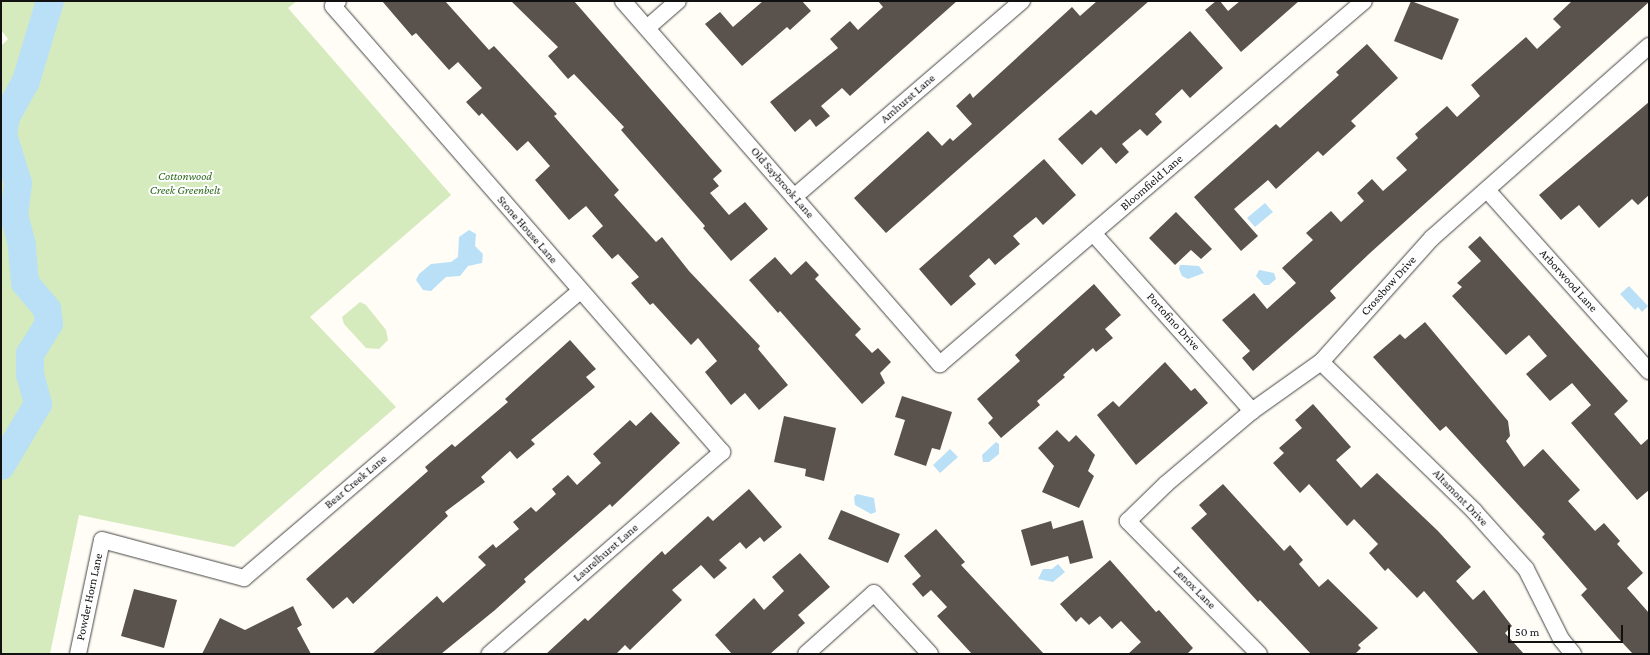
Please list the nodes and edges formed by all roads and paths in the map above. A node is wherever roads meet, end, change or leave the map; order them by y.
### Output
1 (623, 1) edge
2 (678, 1) edge
3 (1022, 1) edge
4 (1364, 1) edge
5 (335, 3) edge
6 (647, 28) junction
7 (1649, 46) edge
8 (1487, 190) junction
9 (794, 197) junction
10 (1093, 233) junction
11 (580, 291) junction
12 (1322, 362) junction
13 (940, 364) joint
14 (1649, 372) edge
15 (1252, 411) junction
16 (722, 452) joint
17 (1128, 521) joint
18 (102, 540) joint
19 (78, 654) edge
20 (490, 654) edge
21 (806, 654) edge
22 (930, 654) edge
23 (1259, 654) edge
24 (1573, 654) edge

1 - 6 street, Old Saybrook Lane
2 - 6 street
3 - 9 street, Amhurst Lane
4 - 10 street, Bloomfield Lane
5 - 11 street, Stone House Lane
6 - 9 street, Old Saybrook Lane
7 - 8 street, Crossbow Drive
8 - 12 street, Crossbow Drive
8 - 14 street, Arborwood Lane
9 - 13 street, Old Saybrook Lane
10 - 13 street, Bloomfield Lane
10 - 15 street, Portofino Drive
11 - 16 street, Stone House Lane
11 - 18 street, Bear Creek Lane
12 - 15 street, Crossbow Drive
12 - 24 street, Altamont Drive
15 - 17 street, Crossbow Drive
16 - 20 street, Laurelhurst Lane
17 - 23 street, Lenox Lane
18 - 19 street, Powder Horn Lane
21 - 22 street

